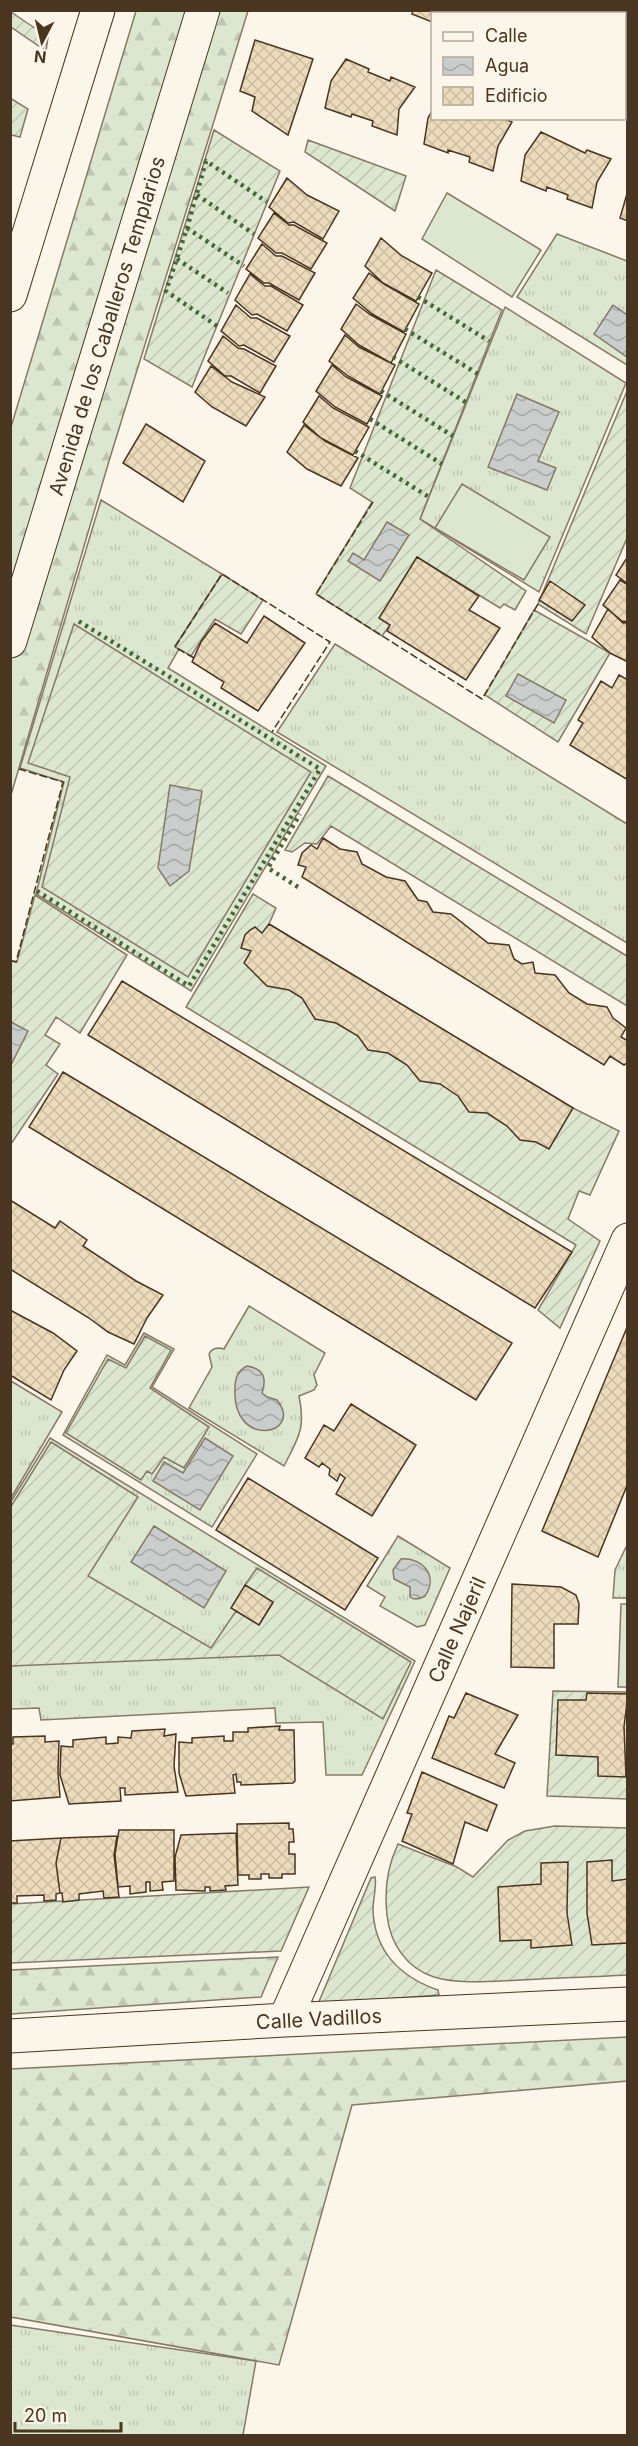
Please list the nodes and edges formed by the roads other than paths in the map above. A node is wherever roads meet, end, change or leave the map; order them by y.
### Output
1 (98, 10) edge
2 (203, 10) edge
3 (10, 295) edge
4 (10, 641) edge
5 (627, 1240) edge
6 (627, 2004) edge
7 (285, 2020) junction
8 (10, 2036) edge

1 - 3 street
2 - 4 street, Avenida de los Caballeros Templarios
5 - 7 street, Calle Najeril
6 - 7 street, Calle Vadillos
7 - 8 street, Calle Vadillos

